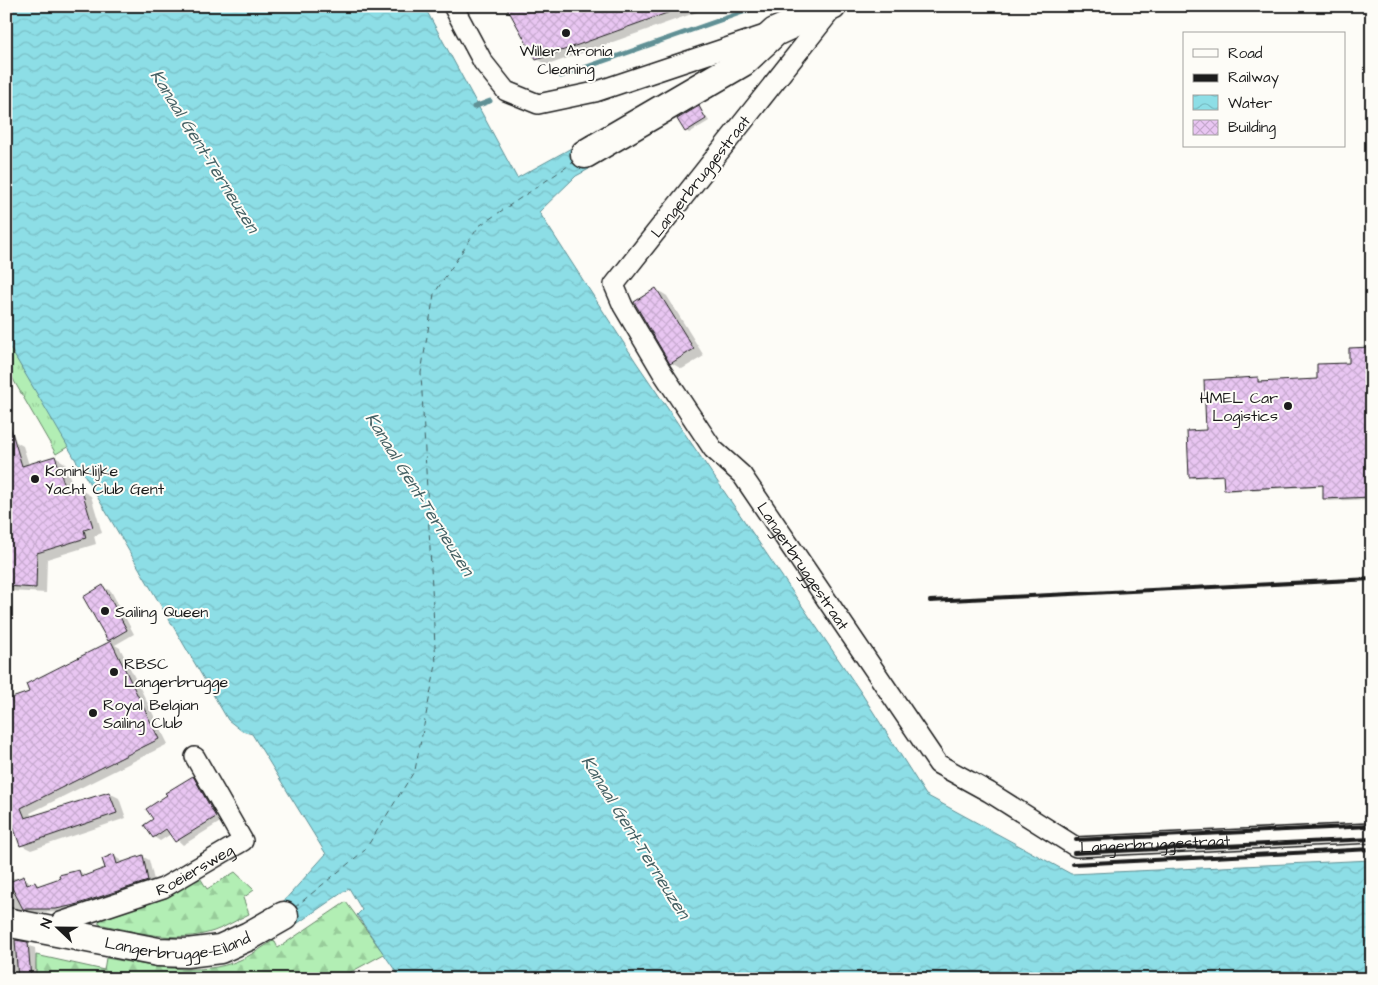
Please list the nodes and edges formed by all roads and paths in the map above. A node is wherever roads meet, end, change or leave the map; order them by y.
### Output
1 (452, 6) edge
2 (833, 6) edge
3 (775, 32) junction
4 (585, 154) dead end
5 (196, 757) dead end
6 (1372, 833) edge
7 (284, 916) dead end
8 (6, 922) edge
9 (60, 932) junction

1 - 3 street, Langerbruggestraat
2 - 3 main road, Langerbruggestraat
2 - 6 street, Langerbruggestraat
3 - 4 main road
5 - 9 street, Roeiersweg
7 - 9 main road, Langerbrugge-Eiland
8 - 9 main road, Langerbrugge-Eiland

